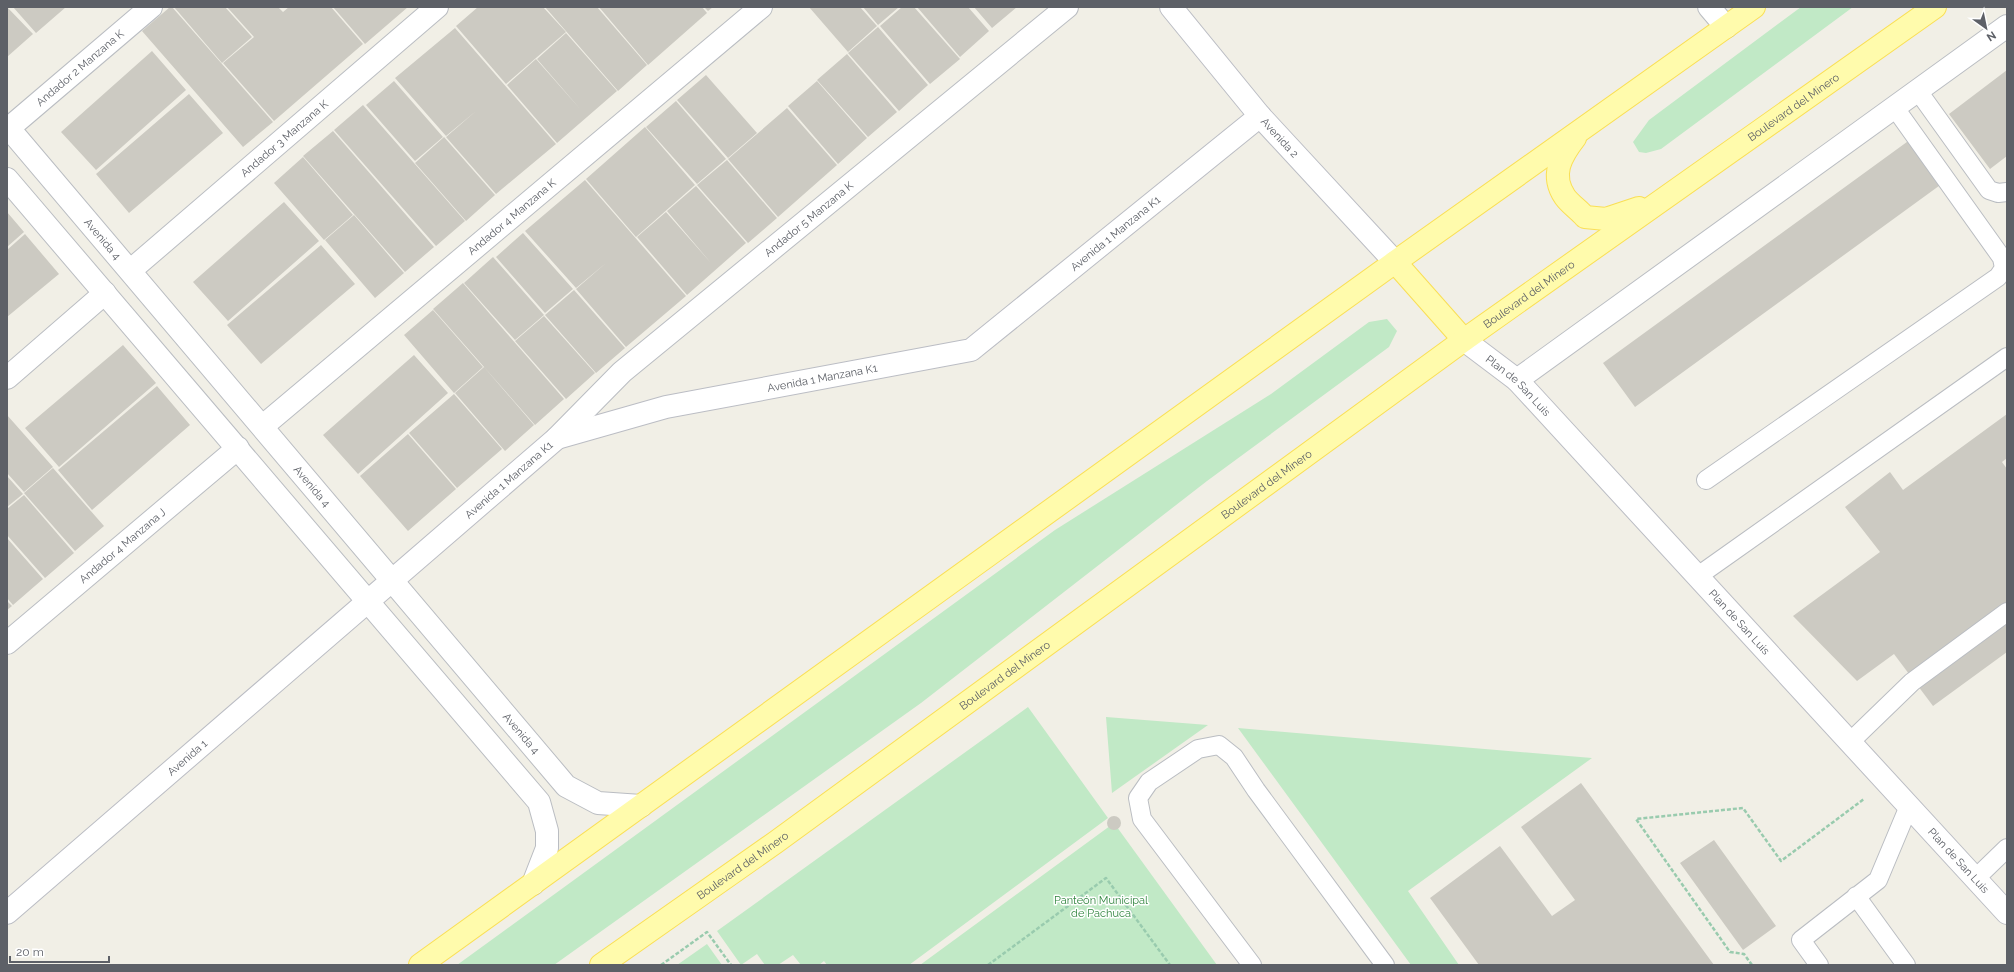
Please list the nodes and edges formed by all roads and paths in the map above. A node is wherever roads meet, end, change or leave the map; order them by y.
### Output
1 (151, 7) edge
2 (437, 7) edge
3 (761, 7) edge
4 (1067, 7) edge
5 (1171, 7) edge
6 (1709, 7) edge
7 (1754, 7) edge
8 (1935, 7) edge
9 (2007, 26) edge
10 (1726, 27) junction
11 (1918, 91) junction
12 (1895, 108) junction
13 (1260, 116) junction
14 (8, 127) edge
15 (1582, 129) junction
16 (7, 179) edge
17 (2007, 192) edge
18 (1669, 195) junction
19 (1395, 262) junction
20 (131, 270) junction
21 (105, 294) junction
22 (1464, 340) junction
23 (2007, 357) edge
24 (7, 378) edge
25 (1517, 380) junction
26 (262, 426) junction
27 (557, 438) junction
28 (238, 448) junction
29 (1706, 480) dead end
30 (358, 541) junction
31 (333, 562) junction
32 (1698, 576) junction
33 (392, 581) junction
34 (368, 602) junction
35 (2007, 612) edge
36 (440, 638) junction
37 (7, 643) edge
38 (416, 658) junction
39 (1850, 742) junction
40 (1887, 782) junction
41 (641, 806) junction
42 (1909, 806) junction
43 (2007, 848) edge
44 (1976, 878) junction
45 (533, 884) junction
46 (1856, 896) junction
47 (7, 913) edge
48 (2007, 913) edge
49 (420, 965) edge
50 (601, 965) edge
51 (661, 965) edge
52 (731, 965) edge
53 (988, 965) edge
54 (1170, 965) edge
55 (1252, 965) edge
56 (1385, 965) edge
57 (1752, 965) edge
58 (1819, 965) edge
59 (1906, 965) edge

1 - 14 street, Andador 2 Manzana K
2 - 20 street, Andador 3 Manzana K
3 - 26 street, Andador 4 Manzana K
4 - 27 street, Andador 5 Manzana K
5 - 13 street, Avenida 2
6 - 10 street
7 - 10 main road
8 - 18 main road, Boulevard del Minero
9 - 11 street
10 - 15 main road
11 - 12 street
11 - 17 lane
12 - 25 street
12 - 29 lane
13 - 19 street, Avenida 2
13 - 27 street, Avenida 1 Manzana K1
14 - 20 street, Avenida 4
15 - 18 main road
15 - 19 main road
16 - 21 street
18 - 22 main road, Boulevard del Minero
19 - 22 main road
19 - 41 main road
20 - 26 street, Avenida 4
21 - 24 street
21 - 28 street
22 - 25 street, Plan de San Luis
22 - 50 main road, Boulevard del Minero
23 - 32 lane
25 - 32 street, Plan de San Luis
26 - 30 street, Avenida 4
27 - 33 street, Avenida 1 Manzana K1
28 - 31 street
28 - 37 street, Andador 4 Manzana J
30 - 31 street
30 - 33 street, Avenida 4
31 - 34 street
32 - 39 street, Plan de San Luis
33 - 34 street, Avenida 1 Manzana K1
33 - 36 street, Avenida 4
34 - 38 street
34 - 47 street, Avenida 1
35 - 39 lane
36 - 38 street
36 - 41 street, Avenida 4
38 - 45 street
39 - 40 street, Plan de San Luis
40 - 42 street, Plan de San Luis
40 - 57 path
41 - 45 main road
42 - 44 street, Plan de San Luis
42 - 46 lane
43 - 44 lane
44 - 48 street, Plan de San Luis
45 - 49 main road
46 - 58 lane
46 - 59 lane
51 - 52 path
53 - 54 path
55 - 56 lane

